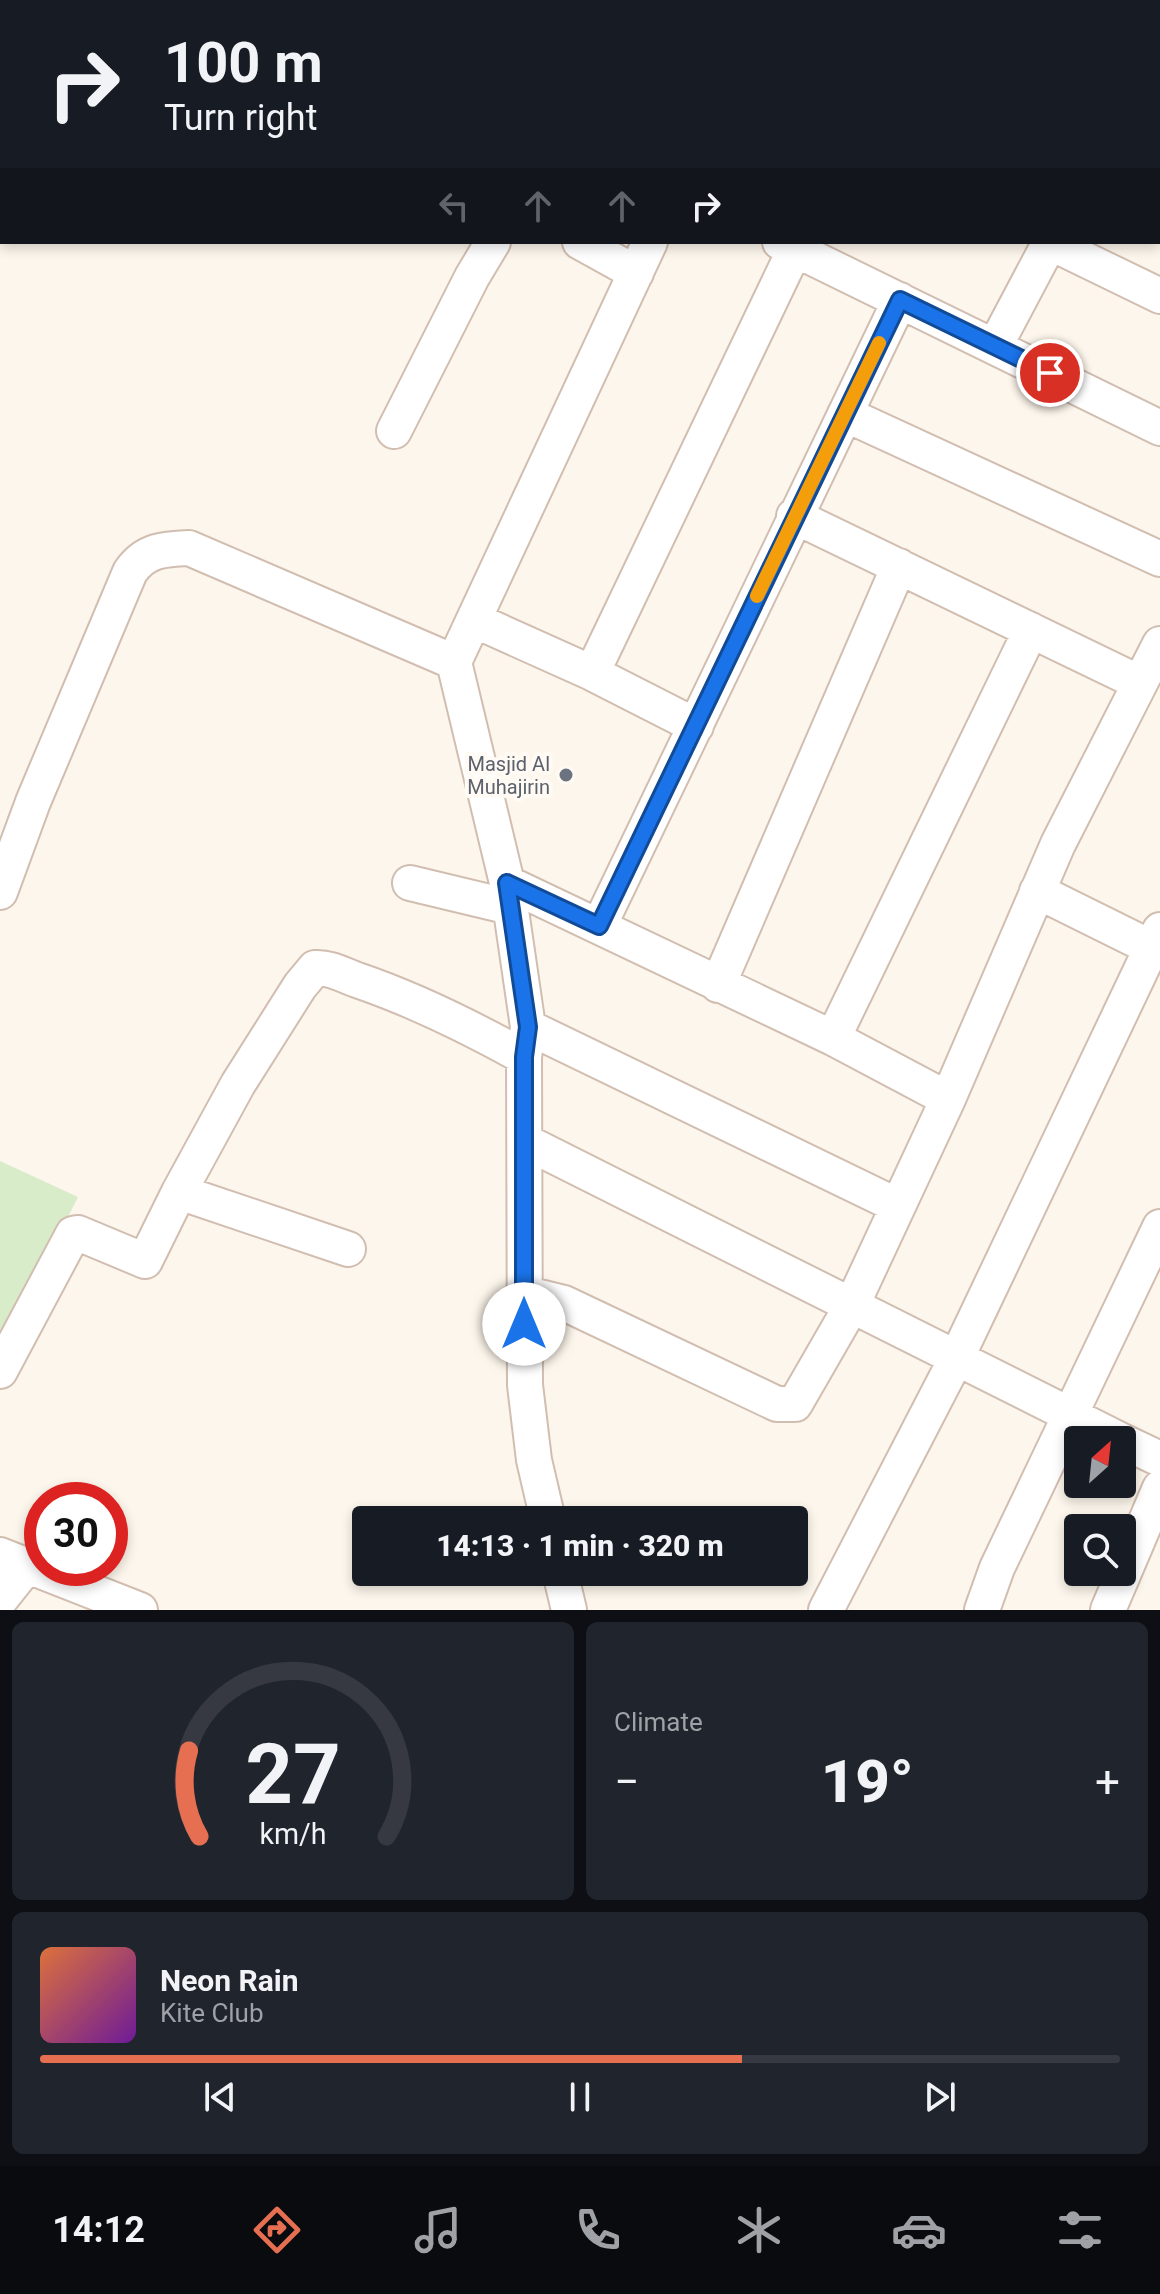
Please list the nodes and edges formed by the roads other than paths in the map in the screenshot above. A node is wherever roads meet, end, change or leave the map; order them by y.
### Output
1 (492, 244) edge
2 (584, 244) edge
3 (649, 244) edge
4 (1049, 244) edge
5 (1054, 244) edge
6 (788, 246) edge
7 (636, 273) junction
8 (1160, 296) edge
9 (900, 300) junction
10 (995, 346) junction
11 (845, 414) junction
12 (1160, 428) edge
13 (394, 431) dead end
14 (794, 516) junction
15 (1160, 559) edge
16 (899, 566) junction
17 (474, 620) junction
18 (1031, 630) junction
19 (1160, 644) edge
20 (454, 662) junction
21 (592, 673) junction
22 (1140, 683) junction
23 (696, 726) junction
24 (410, 883) dead end
25 (1037, 891) junction
26 (0, 892) edge
27 (508, 895) junction
28 (599, 926) junction
29 (1157, 944) edge
30 (718, 985) junction
31 (833, 1038) junction
32 (526, 1042) junction
33 (948, 1099) junction
34 (526, 1142) junction
35 (179, 1192) junction
36 (898, 1206) junction
37 (1160, 1227) edge
38 (348, 1249) dead end
39 (523, 1293) junction
40 (852, 1305) junction
41 (957, 1357) junction
42 (0, 1371) edge
43 (1070, 1416) junction
44 (1091, 1426) edge
45 (1136, 1447) edge
46 (1160, 1459) edge
47 (1160, 1488) edge
48 (545, 1506) edge
49 (13, 1561) edge
50 (563, 1586) edge
51 (0, 1600) edge
52 (140, 1610) edge
53 (569, 1610) edge
54 (826, 1610) edge
55 (982, 1610) edge
56 (1108, 1610) edge

1 - 13 street
2 - 7 street
3 - 7 street
4 - 10 street
5 - 8 street
6 - 9 street
6 - 21 street
7 - 17 street
9 - 10 street
9 - 11 street
10 - 12 street
11 - 14 street
11 - 15 street
14 - 16 street
14 - 23 street
16 - 18 street
16 - 30 street
17 - 20 street
17 - 21 street
18 - 22 street
18 - 31 street
19 - 22 street
20 - 26 street
20 - 27 street
21 - 23 street
22 - 25 street
23 - 28 street
24 - 27 street
25 - 29 street
25 - 33 street
27 - 28 street
27 - 32 street
28 - 30 street
29 - 41 street
30 - 31 street
31 - 33 street
32 - 34 street
32 - 35 street
32 - 36 street
33 - 36 street
34 - 39 street
34 - 40 street
35 - 38 street
35 - 42 street
36 - 40 street
37 - 43 street
39 - 40 street
39 - 48 street
40 - 41 street
41 - 43 street
41 - 54 street
43 - 44 street
43 - 55 street
45 - 46 street
47 - 56 street
49 - 51 street
49 - 52 street
50 - 53 street

